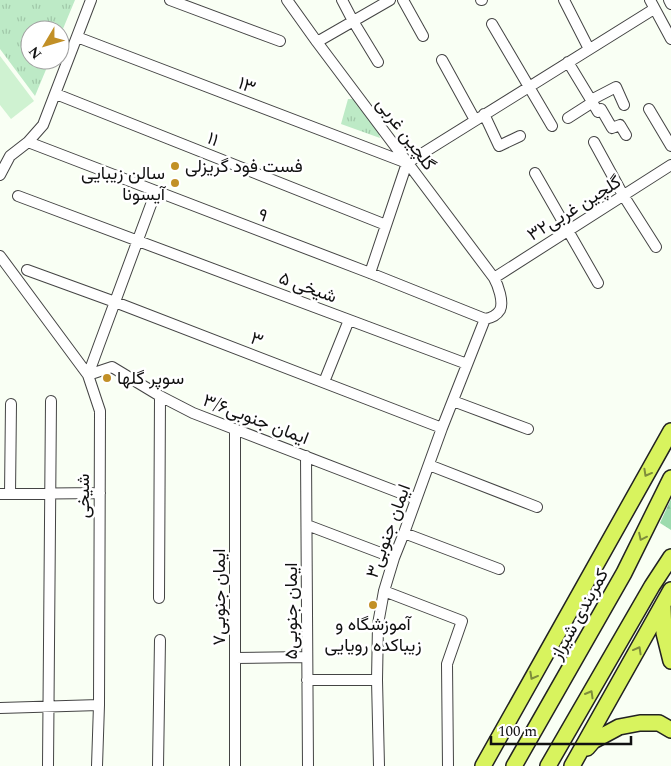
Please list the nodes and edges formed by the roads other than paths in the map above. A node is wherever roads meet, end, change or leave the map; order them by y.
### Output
1 (91, 0) edge
2 (170, 0) edge
3 (287, 0) edge
4 (342, 0) edge
5 (390, 0) edge
6 (403, 0) edge
7 (564, 0) edge
8 (669, 0) edge
9 (671, 4) edge
10 (652, 5) edge
11 (353, 21) junction
12 (492, 24) dead end
13 (423, 36) dead end
14 (77, 37) junction
15 (671, 39) edge
16 (280, 42) dead end
17 (317, 42) junction
18 (590, 49) junction
19 (442, 60) dead end
20 (378, 62) dead end
21 (564, 65) junction
22 (528, 87) junction
23 (56, 94) junction
24 (592, 101) junction
25 (624, 105) dead end
26 (649, 109) dead end
27 (480, 117) junction
28 (568, 118) dead end
29 (552, 126) dead end
30 (626, 135) dead end
31 (520, 136) dead end
32 (28, 142) junction
33 (594, 142) dead end
34 (671, 146) edge
35 (407, 163) junction
36 (671, 165) edge
37 (535, 173) dead end
38 (0, 175) edge
39 (156, 191) junction
40 (623, 195) junction
41 (18, 196) dead end
42 (386, 225) junction
43 (568, 231) junction
44 (138, 241) junction
45 (656, 247) dead end
46 (0, 256) edge
47 (27, 270) dead end
48 (370, 273) junction
49 (496, 282) junction
50 (598, 283) dead end
51 (115, 302) junction
52 (485, 319) junction
53 (349, 320) junction
54 (467, 364) junction
55 (88, 376) junction
56 (324, 382) junction
57 (160, 396) junction
58 (51, 401) dead end
59 (453, 401) junction
60 (11, 404) dead end
61 (442, 428) junction
62 (235, 429) junction
63 (528, 429) dead end
64 (671, 431) edge
65 (306, 456) junction
66 (429, 465) junction
67 (671, 478) edge
68 (100, 493) junction
69 (5, 494) edge
70 (50, 494) junction
71 (416, 499) junction
72 (537, 507) dead end
73 (307, 524) junction
74 (404, 533) junction
75 (394, 558) junction
76 (671, 558) edge
77 (500, 569) dead end
78 (671, 590) edge
79 (384, 591) junction
80 (159, 598) dead end
81 (663, 604) junction
82 (160, 640) dead end
83 (307, 657) junction
84 (235, 658) junction
85 (671, 661) edge
86 (307, 680) junction
87 (377, 680) junction
88 (99, 706) junction
89 (48, 707) junction
90 (0, 708) edge
91 (671, 730) edge
92 (576, 760) edge
93 (48, 766) edge
94 (97, 766) edge
95 (158, 766) edge
96 (235, 766) edge
97 (308, 766) edge
98 (379, 766) edge
99 (448, 766) edge
100 (483, 766) edge
101 (514, 766) edge
102 (548, 766) edge

1 - 14 street
2 - 16 street
3 - 17 street, گلچین غربی
4 - 11 street
5 - 11 street
6 - 13 street
7 - 18 street
8 - 9 street
10 - 15 street
10 - 18 street
11 - 17 street
11 - 20 street
12 - 22 street
14 - 23 street
14 - 35 street, ۱۳
17 - 35 street, گلچین غربی
18 - 21 street
19 - 27 street
21 - 22 street
21 - 24 street
22 - 27 street
22 - 29 street
23 - 32 street
23 - 42 street, ۱۱
24 - 25 street
24 - 28 street
24 - 30 street
26 - 34 street
27 - 31 street
27 - 35 street
32 - 38 street
32 - 39 street, ۹
33 - 40 street
35 - 42 street
35 - 49 street, گلچین غربی
36 - 40 street, گلچین غربی۳۲
37 - 43 street
39 - 44 street
39 - 48 street, ۹
40 - 43 street, گلچین غربی۳۲
40 - 45 street
41 - 44 street, شیخی ۵
42 - 48 street
43 - 49 street, گلچین غربی۳۲
43 - 50 street
44 - 51 street
44 - 53 street, شیخی ۵
46 - 55 street, شیخی
47 - 51 street, ۳
48 - 52 street, ۹
49 - 52 street
51 - 55 street
51 - 56 street, ۳
52 - 54 street, ایمان جنوبی۳
53 - 54 street, شیخی ۵
53 - 56 street
54 - 59 street, ایمان جنوبی۳
55 - 57 street, ایمان جنوبی۳/۶
55 - 68 street, شیخی
56 - 61 street, ۳
57 - 62 street, ایمان جنوبی۳/۶
57 - 80 street
58 - 70 street
59 - 61 street, ایمان جنوبی۳
59 - 63 street
60 - 69 street
61 - 66 street, ایمان جنوبی۳
62 - 65 street, ایمان جنوبی۳/۶
62 - 84 street, ایمان جنوبی۷
64 -> 100 highway
65 - 71 street, ایمان جنوبی۳/۶
65 - 73 street, ایمان جنوبی۵
66 - 71 street, ایمان جنوبی۳
66 - 72 street
67 -> 101 highway, کمربندی شیراز
68 - 70 street
68 - 88 street, شیخی
69 - 70 street
70 - 89 street
71 - 74 street, ایمان جنوبی۳
73 - 75 street
73 - 83 street, ایمان جنوبی۵
74 - 75 street, ایمان جنوبی۳
74 - 77 street
75 - 79 street, ایمان جنوبی۳
102 -> 76 highway
78 - 81 highway
79 - 87 street, ایمان جنوبی۳
79 - 99 street
81 - 85 highway
92 -> 81 highway
82 - 95 street
83 - 84 street
83 - 86 street, ایمان جنوبی۵
84 - 96 street, ایمان جنوبی۷
86 - 87 street
86 - 97 street, ایمان جنوبی۵
87 - 98 street, ایمان جنوبی۳
88 - 89 street
88 - 94 street, شیخی
89 - 90 street
89 - 93 street
91 - 92 highway

